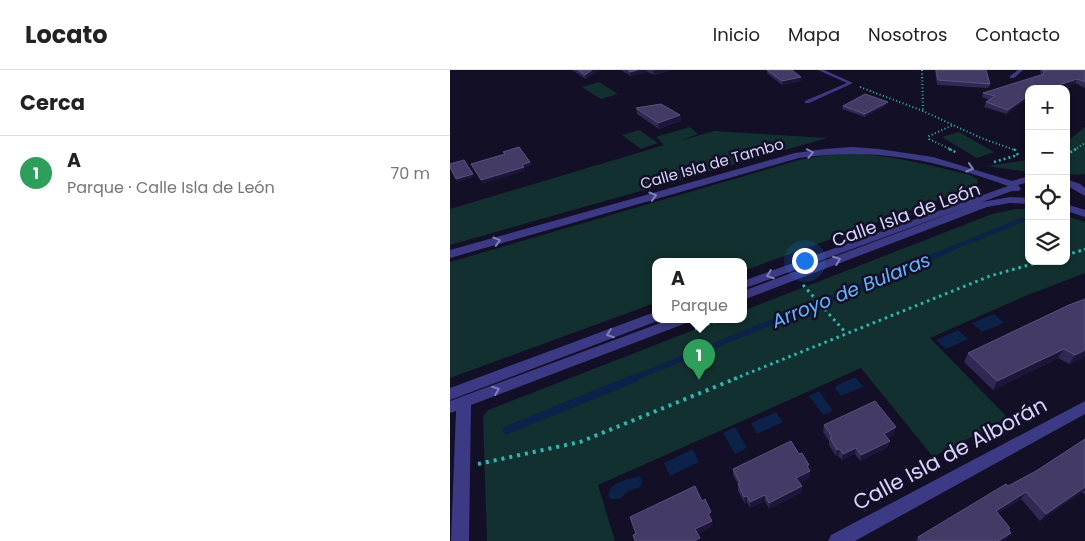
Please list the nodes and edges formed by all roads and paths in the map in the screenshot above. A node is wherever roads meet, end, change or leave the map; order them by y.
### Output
1 (820, 70) edge
2 (922, 70) edge
3 (1022, 70) edge
4 (1012, 77) dead end
5 (850, 83) junction
6 (807, 102) dead end
7 (923, 111) junction
8 (953, 124) junction
9 (1085, 143) edge
10 (1070, 152) edge
11 (959, 154) dead end
12 (994, 162) dead end
13 (987, 174) junction
14 (1025, 180) edge
15 (1070, 181) edge
16 (1085, 181) edge
17 (1070, 184) edge
18 (1012, 185) junction
19 (996, 192) junction
20 (1025, 193) edge
21 (1085, 193) edge
22 (1085, 198) edge
23 (1025, 201) edge
24 (1070, 201) edge
25 (1070, 208) edge
26 (1085, 214) edge
27 (1085, 249) edge
28 (450, 254) edge
29 (1070, 254) edge
30 (1029, 265) edge
31 (747, 284) edge
32 (747, 294) edge
33 (811, 294) dead end
34 (652, 318) edge
35 (673, 323) edge
36 (846, 333) junction
37 (450, 394) edge
38 (457, 405) edge
39 (1085, 407) edge
40 (462, 468) junction
41 (460, 541) edge
42 (837, 541) edge

1 - 5 lane
2 - 7 path
3 - 4 lane
5 - 6 lane
5 - 7 path
7 - 8 path
8 - 11 path
8 - 12 path
9 - 10 path
13 - 18 street, Calle Isla de Tambo
13 - 19 street
28 -> 13 street, Calle Isla de Tambo
14 - 18 street, Calle Isla de León
15 - 16 street
17 - 21 street
18 - 19 street, Calle Isla de León
18 - 20 street
19 -> 31 street, Calle Isla de León
22 - 24 street
32 -> 23 street, Calle Isla de León
25 - 26 street
27 - 29 path
30 - 36 path
33 - 36 path
34 -> 37 street
38 -> 35 street
36 - 40 path
38 - 40 street
39 - 42 street, Calle Isla de Alborán
40 - 41 street

